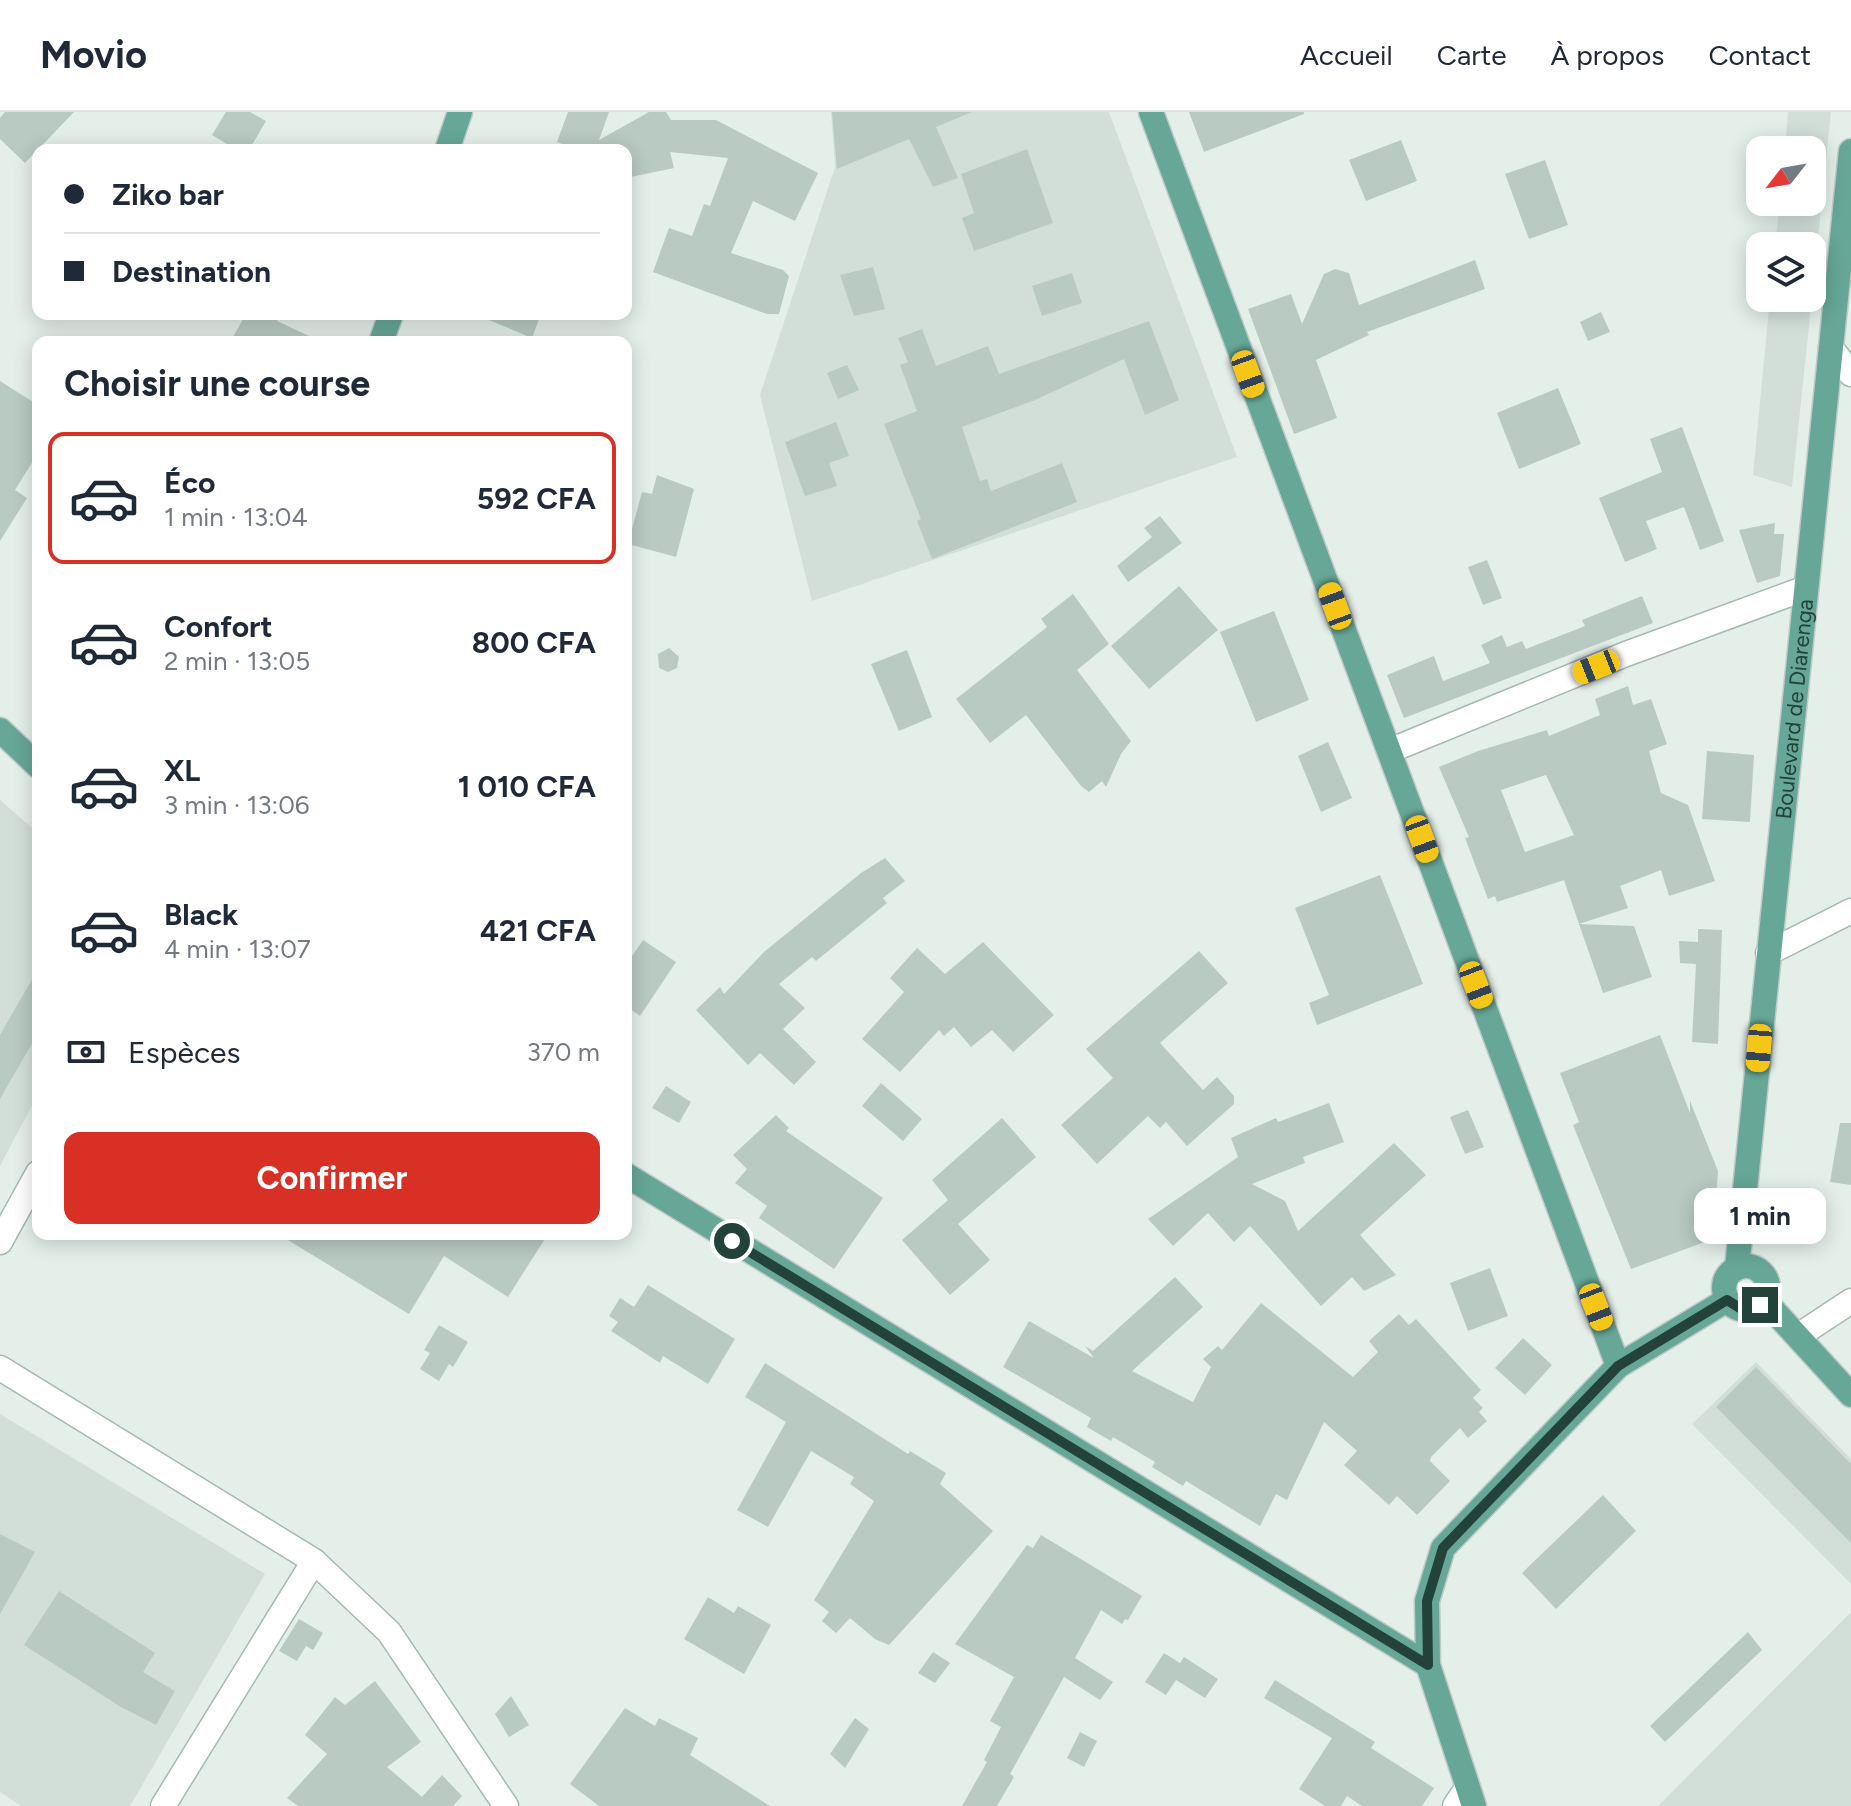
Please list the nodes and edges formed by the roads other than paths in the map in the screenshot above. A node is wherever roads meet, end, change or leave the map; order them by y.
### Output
1 (460, 112) edge
2 (1151, 112) edge
3 (449, 144) edge
4 (1851, 151) edge
5 (1831, 348) junction
6 (1851, 374) edge
7 (1806, 588) junction
8 (0, 730) edge
9 (1389, 751) junction
10 (32, 760) edge
11 (1851, 911) edge
12 (1768, 953) junction
13 (632, 1179) edge
14 (32, 1184) edge
15 (0, 1242) edge
16 (1737, 1268) junction
17 (1727, 1300) junction
18 (1764, 1300) junction
19 (1851, 1301) edge
20 (1798, 1336) junction
21 (1618, 1366) junction
22 (0, 1368) edge
23 (1851, 1395) edge
24 (314, 1561) junction
25 (1428, 1665) junction
26 (1465, 1800) edge
27 (163, 1806) edge
28 (506, 1806) edge

1 - 3 main road
2 - 9 main road
4 - 5 main road, Boulevard de Diarenga
5 - 6 street
5 - 7 main road, Boulevard de Diarenga
7 - 9 street
7 - 12 main road, Boulevard de Diarenga
8 - 10 main road
9 - 21 main road
11 - 12 street
12 - 16 main road, Boulevard de Diarenga
13 - 25 main road
14 - 15 street
16 - 17 main road
16 - 18 main road
17 - 18 main road
17 - 21 main road
18 - 20 main road
19 - 20 street
20 - 23 main road
21 - 25 main road
22 - 24 street
24 - 27 street
24 - 28 street
25 - 26 main road

